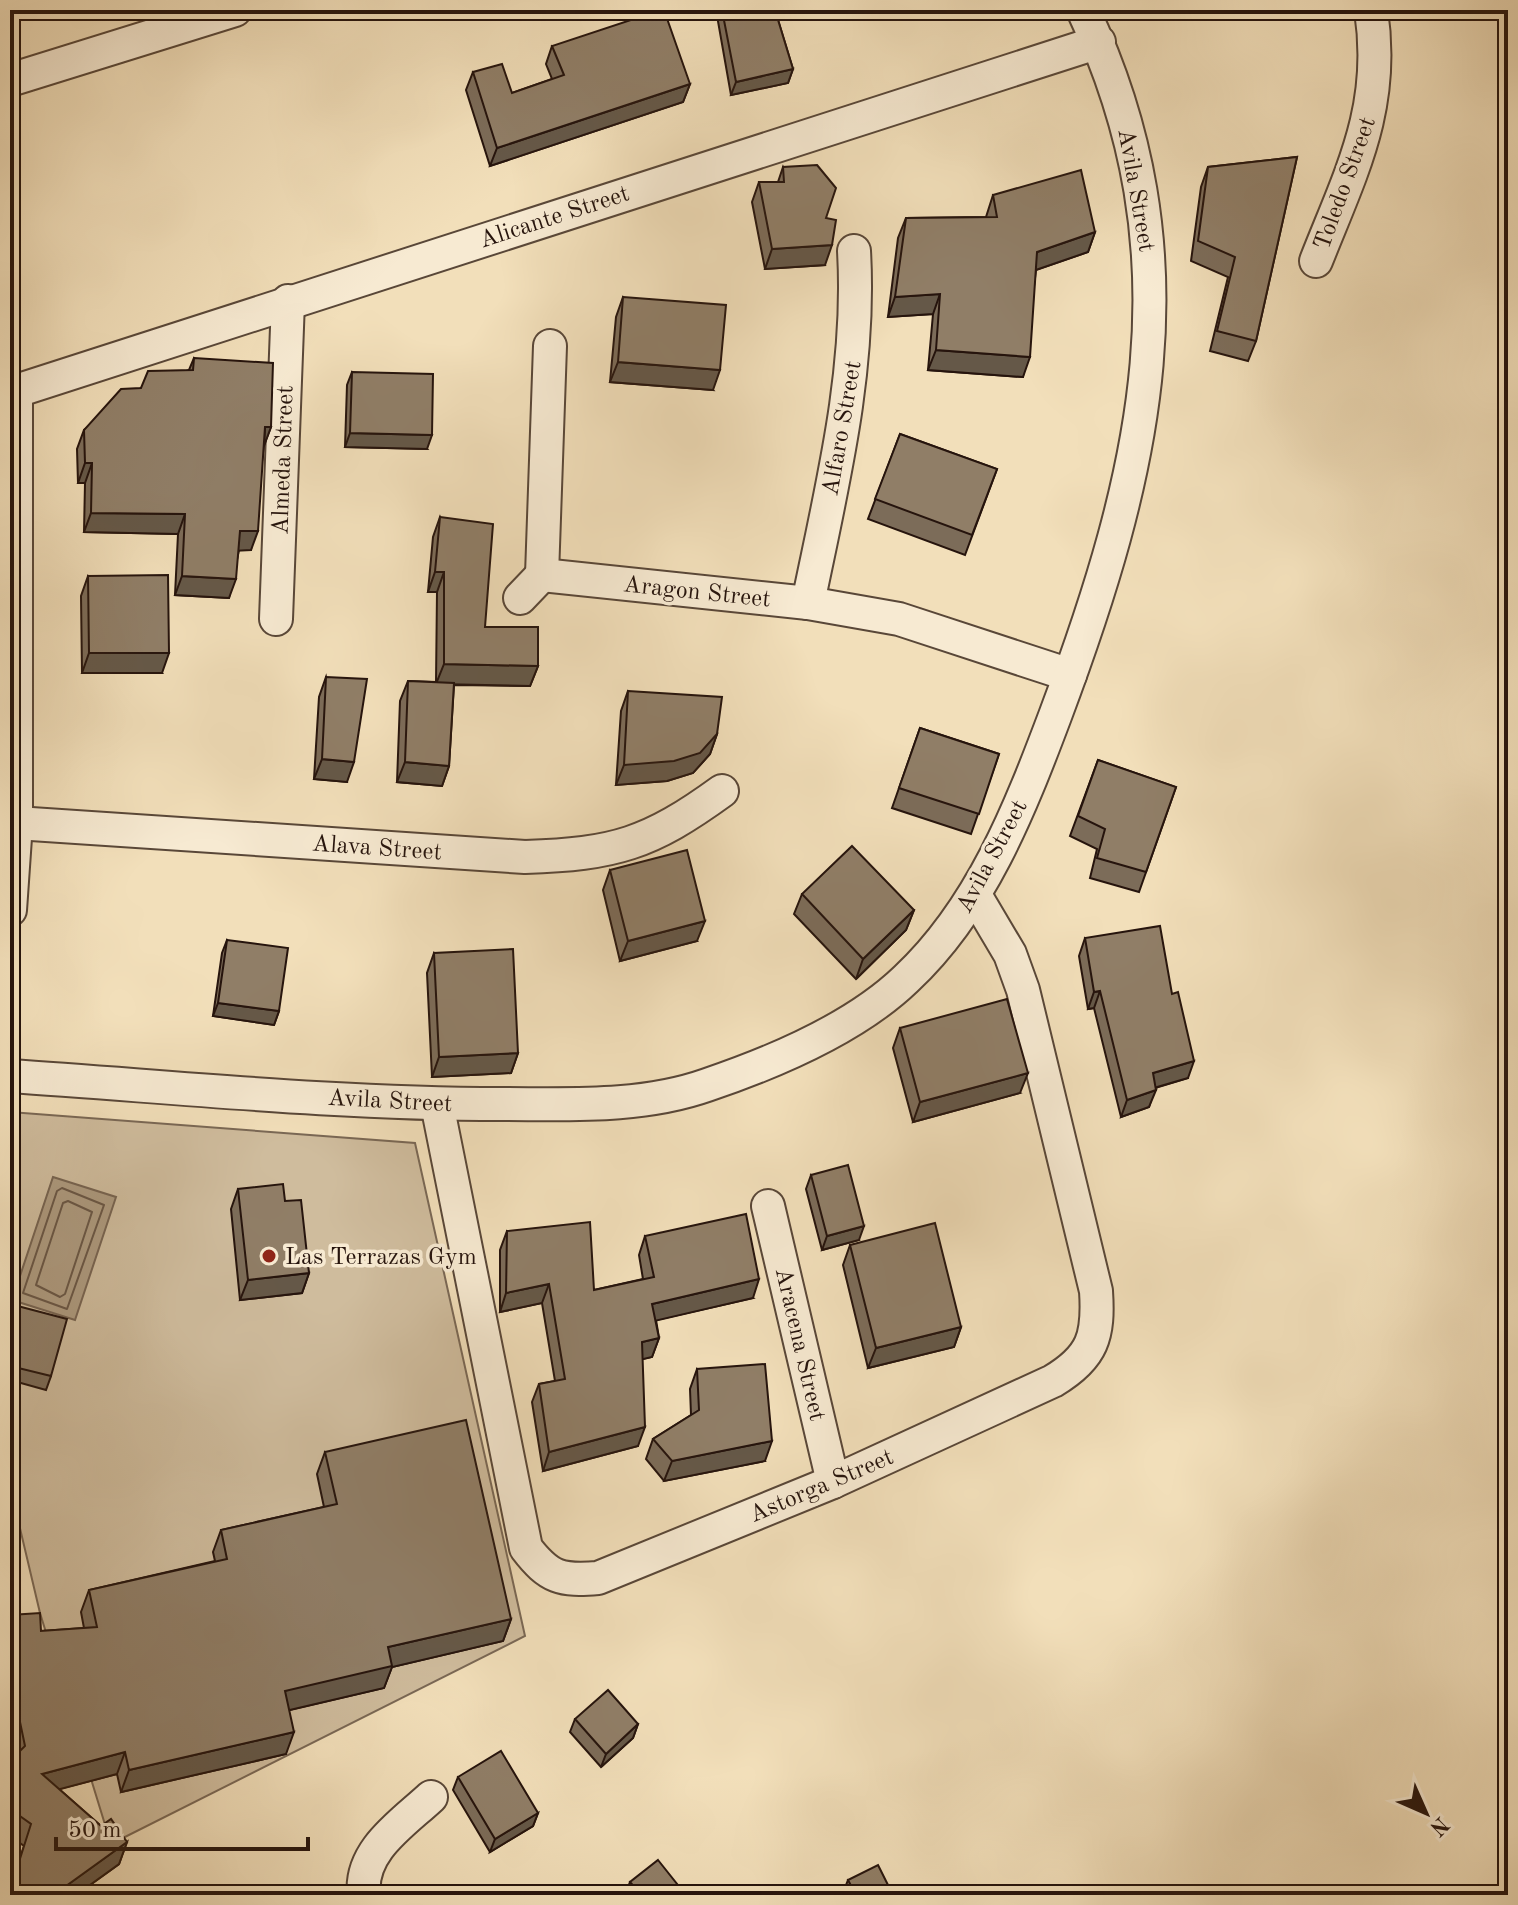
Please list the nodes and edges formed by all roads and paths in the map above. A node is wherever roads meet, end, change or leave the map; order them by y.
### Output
1 (235, 10) edge
2 (1083, 10) edge
3 (1371, 10) edge
4 (1099, 42) junction
5 (10, 80) edge
6 (854, 251) dead end
7 (1316, 261) dead end
8 (288, 301) junction
9 (550, 346) dead end
10 (13, 392) edge
11 (542, 575) junction
12 (520, 598) dead end
13 (808, 603) junction
14 (276, 619) dead end
15 (1070, 675) junction
16 (12, 691) edge
17 (722, 791) dead end
18 (16, 823) junction
19 (975, 895) junction
20 (10, 910) edge
21 (10, 1076) edge
22 (437, 1104) junction
23 (768, 1206) dead end
24 (833, 1482) junction
25 (431, 1797) dead end
26 (364, 1895) edge

1 - 5 street
2 - 4 street, Avila Street
3 - 7 street, Toledo Street
4 - 8 street, Alicante Street
4 - 15 street, Avila Street
6 - 13 street, Alfaro Street
8 - 10 street, Alicante Street
8 - 14 street, Almeda Street
9 - 11 street
10 - 16 street
11 - 12 street
11 - 13 street, Aragon Street
13 - 15 street, Aragon Street
15 - 19 street, Avila Street
16 - 18 street
17 - 18 street, Alava Street
18 - 20 street
19 - 22 street, Avila Street
19 - 24 street, Astorga Street
21 - 22 street, Avila Street
22 - 24 street, Astorga Street
23 - 24 street, Aracena Street
25 - 26 street

